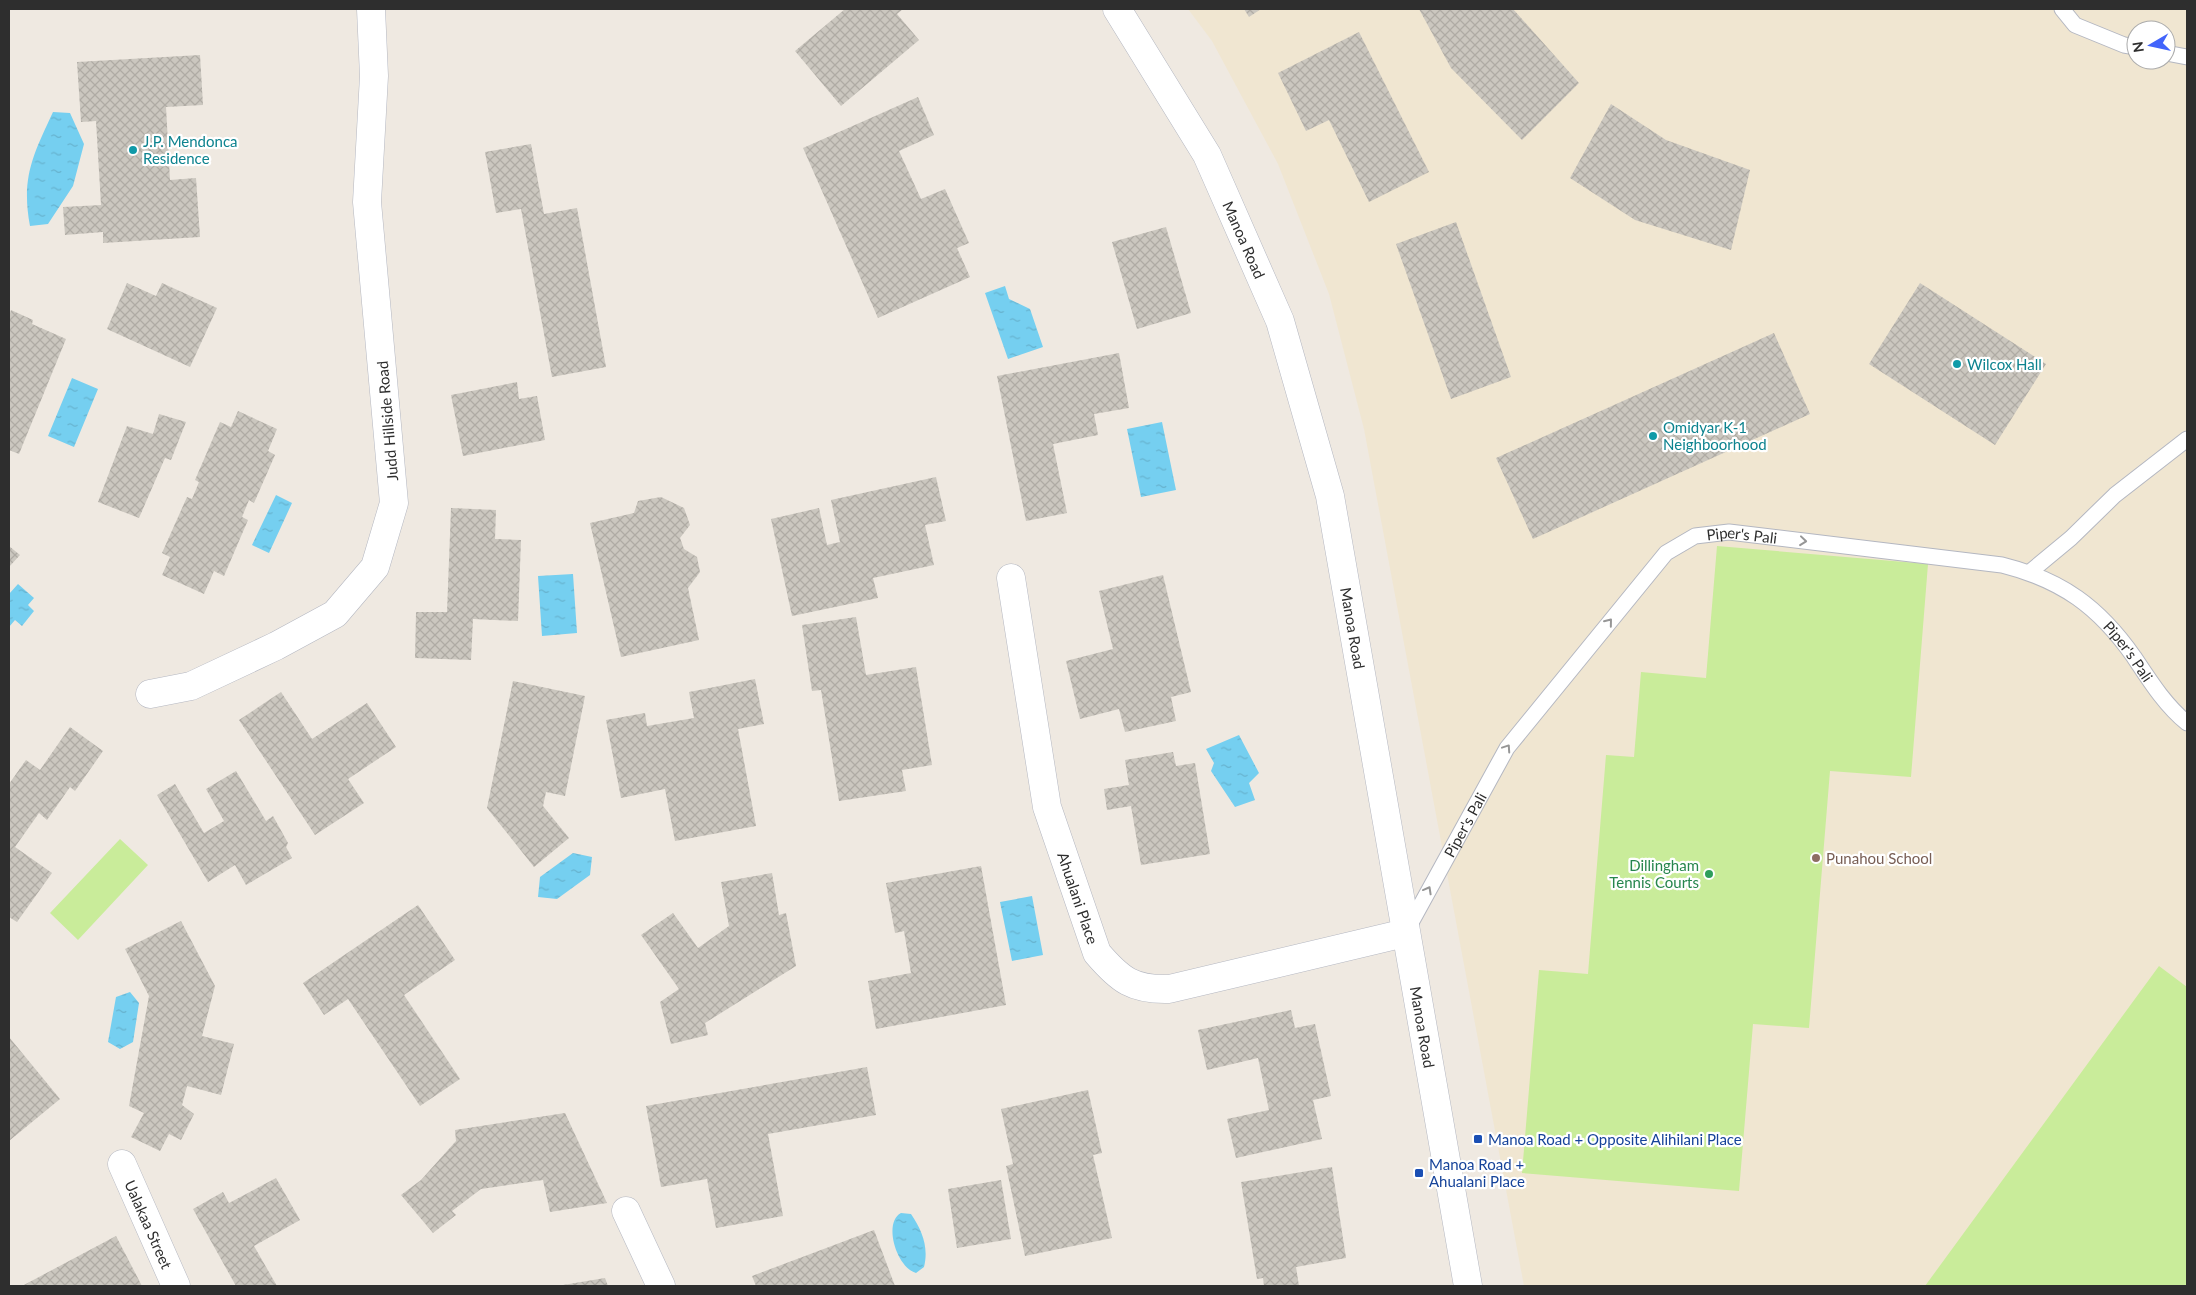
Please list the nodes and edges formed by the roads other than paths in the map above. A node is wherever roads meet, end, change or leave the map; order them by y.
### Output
1 (371, 9) edge
2 (1117, 9) edge
3 (2062, 9) edge
4 (2126, 45) edge
5 (2187, 439) edge
6 (2030, 572) junction
7 (1011, 578) dead end
8 (150, 694) dead end
9 (2187, 723) edge
10 (1405, 933) junction
11 (122, 1164) dead end
12 (626, 1211) dead end
13 (176, 1286) edge
14 (661, 1286) edge
15 (1468, 1286) edge

1 - 8 street, Judd Hillside Road
2 - 10 street, Manoa Road
3 - 4 lane
5 - 6 lane
6 - 9 lane, Piper's Pali
10 -> 6 lane, Piper's Pali
7 - 10 street, Ahualani Place
10 - 15 street, Manoa Road
11 - 13 street, Ualakaa Street
12 - 14 street

